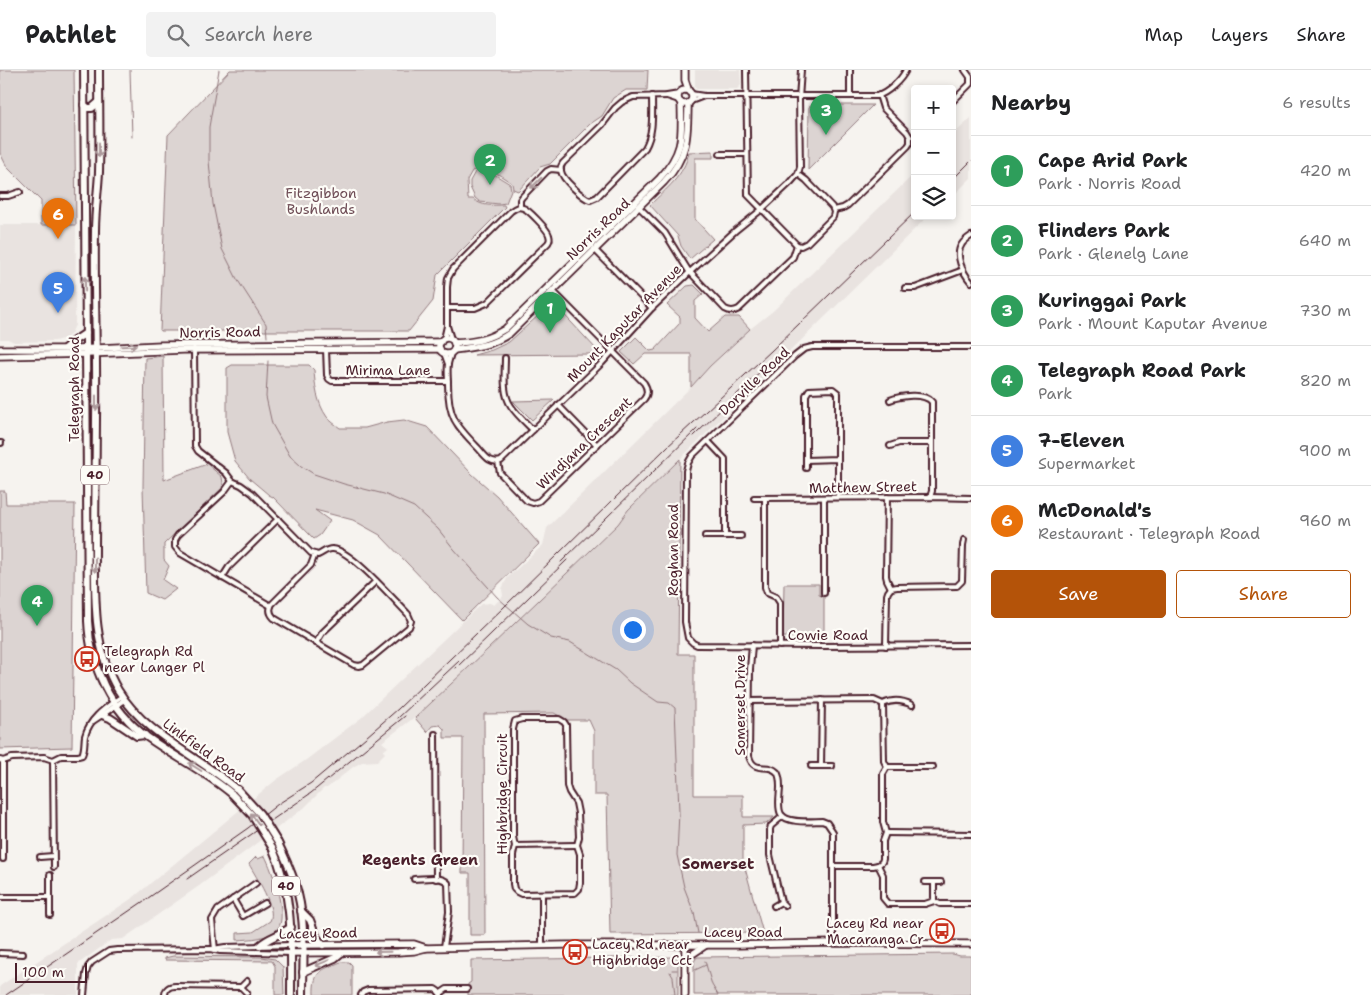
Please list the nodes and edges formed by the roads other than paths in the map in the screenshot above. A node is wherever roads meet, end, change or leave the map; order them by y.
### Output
1 (84, 70) edge
2 (99, 70) edge
3 (685, 70) edge
4 (746, 70) edge
5 (801, 70) edge
6 (850, 70) edge
7 (906, 70) edge
8 (965, 70) edge
9 (971, 78) edge
10 (880, 95) junction
11 (652, 96) junction
12 (746, 96) junction
13 (800, 96) junction
14 (850, 96) junction
15 (685, 97) junction
16 (956, 98) edge
17 (99, 102) junction
18 (84, 105) junction
19 (99, 116) junction
20 (84, 120) junction
21 (911, 135) edge
22 (911, 140) edge
23 (720, 154) dead end
24 (746, 154) junction
25 (560, 170) junction
26 (798, 174) junction
27 (20, 192) dead end
28 (0, 196) edge
29 (637, 205) junction
30 (520, 207) junction
31 (761, 210) junction
32 (834, 210) junction
33 (971, 236) edge
34 (797, 245) junction
35 (593, 248) junction
36 (962, 270) junction
37 (690, 272) junction
38 (971, 282) edge
39 (905, 288) dead end
40 (550, 289) junction
41 (447, 308) junction
42 (652, 308) junction
43 (86, 333) junction
44 (447, 346) junction
45 (971, 347) edge
46 (65, 348) junction
47 (194, 348) junction
48 (0, 349) edge
49 (326, 350) junction
50 (87, 351) junction
51 (96, 351) junction
52 (612, 352) junction
53 (0, 356) edge
54 (505, 358) dead end
55 (448, 380) junction
56 (890, 400) dead end
57 (558, 405) junction
58 (533, 430) junction
59 (708, 441) junction
60 (932, 443) junction
61 (597, 445) junction
62 (890, 446) dead end
63 (837, 459) junction
64 (806, 460) junction
65 (498, 462) junction
66 (688, 463) joint
67 (806, 468) dead end
68 (232, 481) junction
69 (838, 497) junction
70 (887, 497) junction
71 (930, 497) junction
72 (754, 498) dead end
73 (765, 498) junction
74 (824, 498) junction
75 (971, 498) edge
76 (278, 519) junction
77 (705, 536) dead end
78 (725, 536) junction
79 (741, 536) dead end
80 (964, 540) dead end
81 (315, 554) junction
82 (222, 578) junction
83 (376, 580) junction
84 (891, 588) junction
85 (824, 593) dead end
86 (271, 606) junction
87 (688, 638) joint
88 (316, 643) junction
89 (752, 645) junction
90 (971, 645) edge
91 (780, 646) junction
92 (886, 646) junction
93 (123, 698) junction
94 (750, 700) junction
95 (822, 700) junction
96 (115, 704) junction
97 (883, 704) junction
98 (912, 705) dead end
99 (102, 715) junction
100 (92, 721) junction
101 (435, 734) dead end
102 (145, 735) junction
103 (52, 760) junction
104 (2, 761) edge
105 (811, 766) dead end
106 (821, 766) junction
107 (832, 766) dead end
108 (887, 767) junction
109 (934, 767) dead end
110 (235, 792) junction
111 (782, 816) junction
112 (886, 833) junction
113 (971, 834) edge
114 (2, 845) edge
115 (275, 845) junction
116 (577, 845) junction
117 (515, 846) junction
118 (40, 856) dead end
119 (53, 856) junction
120 (3, 859) dead end
121 (878, 865) junction
122 (833, 866) junction
123 (54, 867) dead end
124 (50, 875) dead end
125 (436, 878) junction
126 (414, 879) dead end
127 (925, 882) dead end
128 (934, 882) junction
129 (941, 882) dead end
130 (256, 883) dead end
131 (542, 894) junction
132 (50, 897) junction
133 (0, 898) edge
134 (233, 899) junction
135 (934, 901) junction
136 (781, 902) junction
137 (265, 903) dead end
138 (971, 904) edge
139 (774, 906) dead end
140 (785, 906) dead end
141 (301, 911) junction
142 (50, 915) dead end
143 (291, 927) junction
144 (833, 943) junction
145 (971, 944) edge
146 (290, 945) junction
147 (302, 945) junction
148 (323, 945) junction
149 (542, 945) junction
150 (685, 945) junction
151 (706, 945) junction
152 (259, 946) junction
153 (444, 947) junction
154 (426, 948) junction
155 (214, 949) junction
156 (0, 953) edge
157 (291, 953) junction
158 (302, 953) junction
159 (341, 953) junction
160 (23, 954) dead end
161 (685, 959) junction
162 (303, 972) junction
163 (247, 981) dead end
164 (241, 987) junction
165 (467, 989) dead end
166 (246, 993) dead end
167 (441, 994) edge
168 (84, 995) edge
169 (165, 995) edge
170 (291, 995) edge
171 (303, 995) edge
172 (361, 995) edge
173 (685, 995) edge

1 - 18 main road, Telegraph Road / 40
2 - 17 main road, Telegraph Road / 40
3 - 15 main road
4 - 12 street
5 - 13 street
6 - 14 street
7 - 10 street
8 - 9 street
9 - 16 street
10 - 14 street
10 - 21 street
11 - 15 street
11 - 25 street
11 - 25 street
12 - 13 street
12 - 15 street
12 - 24 street
13 - 14 street
13 - 26 street
15 - 29 main road, Norris Road
17 - 18 main road
17 - 19 main road, Telegraph Road / 40
18 - 20 main road, Telegraph Road / 40
19 - 20 main road
19 -> 51 main road, Telegraph Road / 40
43 -> 20 main road, Telegraph Road / 40
22 - 32 street
23 - 24 street
24 - 31 street
25 -> 30 street
26 - 31 street, Mount Kaputar Avenue
26 - 32 street
27 - 28 street
29 - 35 main road, Norris Road
29 - 37 street
30 - 41 street
30 - 41 street
31 - 34 street
31 - 37 street, Mount Kaputar Avenue
32 - 34 street
33 - 36 street
34 - 37 street
35 - 40 main road, Norris Road
35 - 42 street
36 - 38 street
36 - 39 street
37 - 42 street, Mount Kaputar Avenue
40 - 44 main road, Norris Road
40 - 52 street
41 - 44 street
42 - 52 street, Mount Kaputar Avenue
43 - 46 main road
43 - 50 main road, Telegraph Road / 40
44 - 47 main road, Norris Road
44 - 49 main road, Norris Road
44 - 55 street
45 - 59 street, Dorville Road
46 - 48 main road, Norris Road
46 - 50 main road, Norris Road
47 - 49 main road, Norris Road
47 - 51 main road, Norris Road
47 - 68 street
49 - 55 street, Mirima Lane
50 - 51 main road, Norris Road
50 - 53 main road, Norris Road
50 - 96 main road, Telegraph Road / 40
51 -> 93 main road, Telegraph Road / 40
52 - 57 street, Mount Kaputar Avenue
52 - 61 street, Windjana Crescent
54 - 58 street
55 - 65 street
56 - 60 street
57 - 58 street, Mount Kaputar Avenue
57 - 61 street
58 - 65 street, Mount Kaputar Avenue
59 - 66 street, Dorville Road
59 - 78 street
60 - 62 street
60 - 71 street
61 - 65 street, Windjana Crescent
63 - 64 street
63 - 64 street
63 - 69 street
64 - 67 street
66 - 87 street, Roghan Road
68 - 76 street
68 - 82 street
69 - 70 street, Matthew Street
69 - 74 street, Matthew Street
70 - 71 street, Matthew Street
70 - 84 street
71 - 75 street, Matthew Street
72 - 73 street, Matthew Street
73 - 74 street, Matthew Street
73 - 91 street
74 - 85 street
76 - 81 street
76 - 82 street
77 - 78 street
78 - 79 street
80 - 84 street
81 - 83 street
81 - 86 street
82 - 86 street
83 - 88 street
83 - 88 street
84 - 92 street
86 - 88 street
87 - 89 street, Cowie Road
89 - 91 street, Cowie Road
89 - 94 street, Somerset Drive
90 - 92 street, Cowie Road
91 - 92 street, Cowie Road
93 - 96 street
93 - 110 main road, Linkfield Road / 40
94 - 95 street
94 - 111 street, Somerset Drive
95 - 97 street
95 - 106 street
96 - 99 street
96 - 100 street
96 - 102 main road, Linkfield Road / 40
97 - 98 street
97 - 108 street
99 - 100 street
99 - 102 main road
100 - 103 street
101 - 125 street
110 -> 102 main road, Linkfield Road / 40
103 - 104 street
103 - 119 street
104 - 114 street
105 - 106 street
106 - 107 street
108 - 109 street
108 - 112 street
110 - 115 main road, Linkfield Road / 40, bridge
111 - 122 street
111 - 136 street
112 - 113 street
112 - 121 street
114 - 120 street
115 - 141 main road, Linkfield Road / 40
115 - 143 main road, Linkfield Road / 40
116 - 117 street
116 - 117 street, Highbridge Circuit
116 - 131 street, Highbridge Circuit
117 - 131 street, Highbridge Circuit
118 - 119 street
119 - 123 street
121 - 122 street
121 - 135 street
122 - 144 street
124 - 132 street
125 - 126 street
125 - 153 street
127 - 128 street
128 - 129 street
128 - 135 street
130 - 134 street
131 - 149 street
132 - 133 street
132 - 142 street
134 - 137 street
134 - 155 street
135 - 138 street
136 - 139 street
136 - 140 street
141 - 147 main road, Linkfield Road / 40
141 - 148 main road
143 - 146 main road, Linkfield Road / 40
143 - 152 main road
144 - 145 main road, Lacey Road
144 - 151 main road, Lacey Road
146 - 147 main road, Lacey Road
146 - 152 street, Lacey Road
146 - 157 main road, Linkfield Road / 40
147 - 148 main road, Lacey Road
147 - 158 main road, Linkfield Road / 40
148 - 154 main road, Lacey Road
149 - 150 main road, Lacey Road
149 - 153 main road, Lacey Road
150 - 151 main road, Lacey Road
150 - 161 main road
151 - 161 main road
152 - 155 street, Lacey Road
153 - 154 main road, Lacey Road
154 -> 159 main road, Lacey Road
155 - 157 street, Lacey Road
155 - 168 street, Lacey Road
156 - 160 street
157 - 158 main road, Lacey Road
157 - 170 main road, Linkfield Road / 40
158 - 159 main road, Lacey Road
158 - 162 main road, Linkfield Road / 40
159 -> 162 main road
161 - 173 main road
162 - 171 main road, Linkfield Road / 40
163 - 164 street
164 - 166 street
164 - 169 street
165 - 167 street
167 - 172 street

